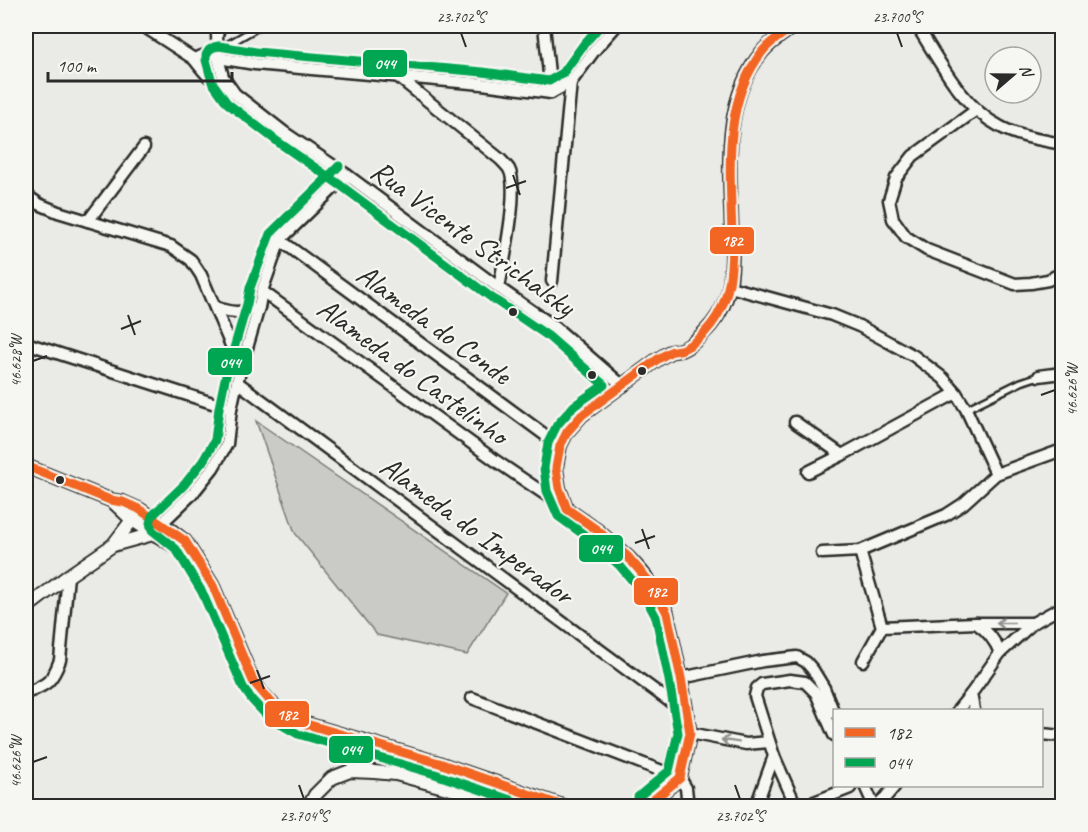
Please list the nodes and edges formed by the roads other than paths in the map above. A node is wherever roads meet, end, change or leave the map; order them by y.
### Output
1 (143, 26) edge
2 (260, 26) edge
3 (544, 26) edge
4 (616, 26) edge
5 (794, 26) edge
6 (917, 26) edge
7 (217, 29) edge
8 (218, 54) junction
9 (194, 58) junction
10 (397, 76) junction
11 (571, 82) junction
12 (551, 93) junction
13 (235, 94) junction
14 (976, 110) junction
15 (1062, 144) edge
16 (144, 147) dead end
17 (347, 175) junction
18 (26, 195) edge
19 (88, 221) junction
20 (280, 240) junction
21 (1062, 273) edge
22 (552, 281) dead end
23 (730, 287) junction
24 (499, 288) junction
25 (262, 291) junction
26 (215, 307) junction
27 (259, 307) junction
28 (26, 344) edge
29 (241, 369) junction
30 (1062, 373) edge
31 (1039, 376) joint
32 (237, 382) junction
33 (623, 386) junction
34 (956, 393) junction
35 (231, 409) junction
36 (966, 409) junction
37 (795, 422) dead end
38 (560, 446) junction
39 (1062, 450) edge
40 (842, 455) junction
41 (26, 466) edge
42 (807, 472) dead end
43 (996, 474) junction
44 (110, 500) junction
45 (567, 509) junction
46 (132, 520) junction
47 (157, 520) junction
48 (153, 534) junction
49 (113, 544) junction
50 (860, 551) junction
51 (822, 553) dead end
52 (196, 559) junction
53 (68, 576) junction
54 (1062, 607) edge
55 (26, 609) edge
56 (976, 623) junction
57 (1033, 623) junction
58 (882, 627) junction
59 (1000, 653) junction
60 (863, 661) dead end
61 (681, 678) junction
62 (26, 693) edge
63 (971, 694) junction
64 (472, 698) dead end
65 (960, 709) edge
66 (974, 709) edge
67 (833, 710) edge
68 (688, 715) junction
69 (690, 733) junction
70 (833, 733) edge
71 (1043, 734) edge
72 (1062, 736) edge
73 (770, 742) junction
74 (774, 756) junction
75 (680, 778) junction
76 (850, 787) edge
77 (866, 787) edge
78 (894, 787) edge
79 (557, 806) edge
80 (309, 807) edge
81 (513, 807) edge
82 (646, 807) edge
83 (688, 807) edge
84 (756, 807) edge
85 (796, 807) edge
86 (804, 807) edge
87 (876, 807) edge

1 - 9 street
2 - 8 lane
3 - 12 street
4 - 11 street
5 - 23 street
6 - 14 street
7 - 8 street, Rua Vicente Strichalsky
8 - 9 street
8 - 10 street
8 - 13 street, Rua Vicente Strichalsky
9 - 13 street
10 - 12 street
10 - 24 street
11 - 12 street
11 - 22 street
13 - 17 street, Rua Vicente Strichalsky
14 - 15 street
14 - 21 street
16 - 19 street
17 - 20 street
17 - 24 street, Rua Vicente Strichalsky
18 - 19 street
19 - 26 street
20 - 25 street
20 - 38 street, Alameda do Conde
23 - 33 street
23 - 34 street
24 - 33 street, Rua Vicente Strichalsky
25 - 27 street
25 - 45 street, Alameda do Castelinho
26 - 27 street
26 - 29 street
27 - 29 street
28 - 35 street
29 - 32 street
30 - 31 street
31 - 36 lane
32 - 35 street
32 - 68 street, Alameda do Imperador
33 - 38 street
34 - 36 street
34 - 40 street
35 - 47 street
36 - 43 street
37 - 40 street
38 - 45 street
39 - 43 street
40 - 42 street
41 - 44 street
43 - 50 street
44 - 46 street
44 - 47 street
45 - 61 street
46 - 47 street
46 - 48 street
46 - 49 street
47 - 52 street
48 - 49 street
48 - 52 street
49 - 53 street
50 - 51 street
50 - 58 street
52 - 79 street
53 - 55 street
53 - 62 street
54 - 57 street
57 -> 56 street
56 - 58 street
56 - 59 street
57 - 59 street
58 - 60 street
59 - 63 street
61 - 67 street
61 - 68 street
63 - 65 street
63 - 66 street
64 - 75 street
68 - 69 street
73 -> 69 street
69 - 75 street
70 - 73 street
71 - 72 street
73 - 74 street
74 - 84 street
74 - 85 street
75 - 82 street
75 - 83 street
76 - 86 street
77 - 87 street
78 - 87 street
80 - 81 street

